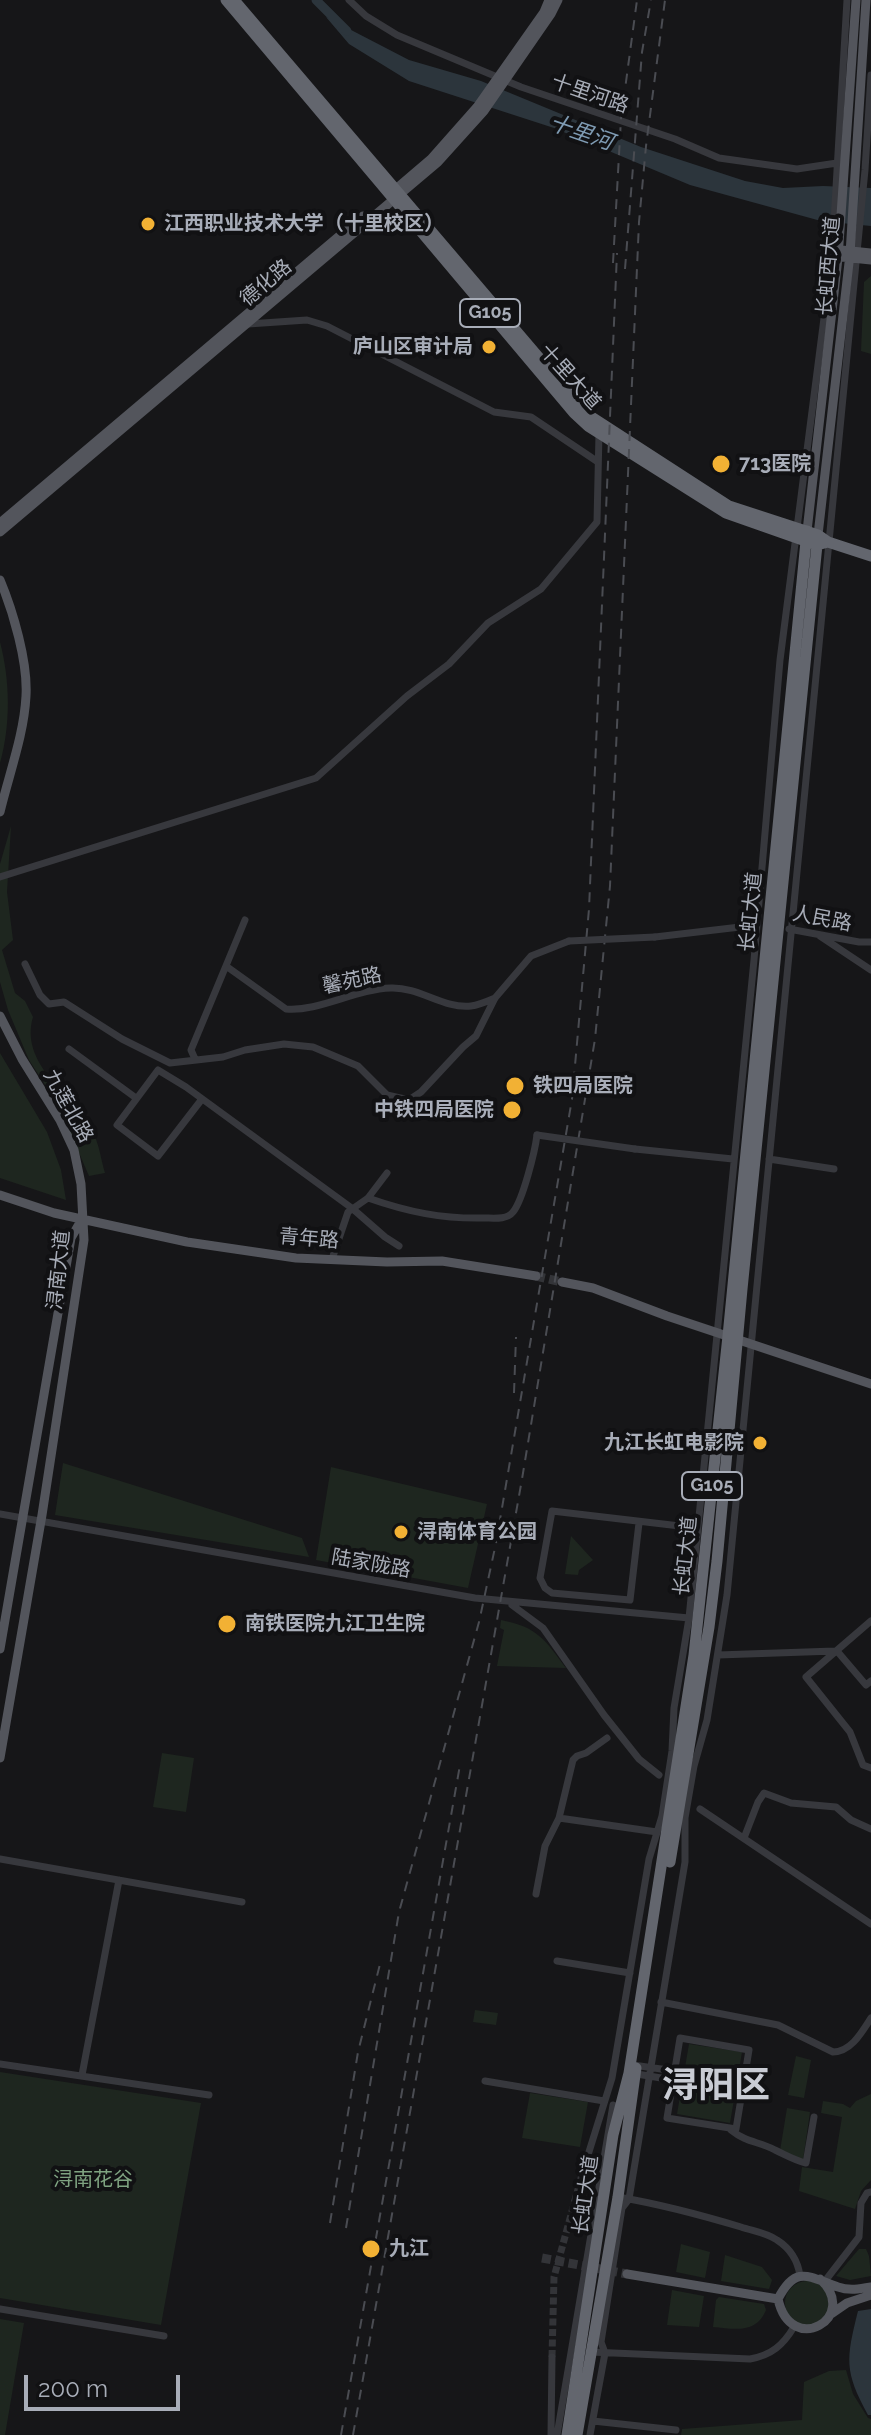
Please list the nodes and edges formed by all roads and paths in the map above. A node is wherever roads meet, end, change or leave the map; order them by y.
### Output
1 (226, 0) edge
2 (234, 0) edge
3 (349, 0) edge
4 (549, 0) edge
5 (558, 0) edge
6 (847, 0) edge
7 (856, 0) edge
8 (866, 0) edge
9 (871, 75) edge
10 (502, 78) junction
11 (869, 122) edge
12 (848, 168) junction
13 (395, 194) junction
14 (835, 249) junction
15 (854, 251) junction
16 (871, 253) edge
17 (871, 260) edge
18 (246, 324) junction
19 (599, 433) junction
20 (598, 462) junction
21 (0, 523) edge
22 (0, 532) edge
23 (810, 537) junction
24 (871, 556) edge
25 (0, 580) edge
26 (0, 812) edge
27 (0, 877) edge
28 (245, 920) dead end
29 (767, 925) junction
30 (792, 929) junction
31 (818, 934) junction
32 (871, 942) edge
33 (25, 964) dead end
34 (226, 966) junction
35 (871, 970) edge
36 (495, 998) junction
37 (0, 1016) edge
38 (69, 1049) dead end
39 (195, 1059) junction
40 (136, 1098) junction
41 (202, 1099) junction
42 (733, 1159) junction
43 (769, 1159) junction
44 (834, 1169) dead end
45 (387, 1173) dead end
46 (0, 1195) edge
47 (368, 1198) junction
48 (353, 1209) junction
49 (82, 1219) junction
50 (399, 1246) dead end
51 (332, 1259) junction
52 (536, 1276) tunnel mouth
53 (562, 1282) tunnel mouth
54 (727, 1336) junction
55 (751, 1344) junction
56 (871, 1384) edge
57 (0, 1514) edge
58 (23, 1517) junction
59 (41, 1522) junction
60 (639, 1523) junction
61 (697, 1528) junction
62 (510, 1604) junction
63 (689, 1618) junction
64 (871, 1621) edge
65 (0, 1649) edge
66 (837, 1651) junction
67 (718, 1655) junction
68 (871, 1681) edge
69 (607, 1738) dead end
70 (0, 1758) edge
71 (871, 1768) edge
72 (659, 1775) dead end
73 (700, 1809) dead end
74 (559, 1818) junction
75 (871, 1829) edge
76 (657, 1832) junction
77 (744, 1838) junction
78 (0, 1859) edge
79 (119, 1880) junction
80 (536, 1894) dead end
81 (242, 1902) dead end
82 (871, 1924) edge
83 (557, 1961) dead end
84 (630, 1973) junction
85 (661, 2002) junction
86 (871, 2018) edge
87 (0, 2064) edge
88 (633, 2069) junction
89 (650, 2072) junction
90 (82, 2075) junction
91 (674, 2075) junction
92 (612, 2078) junction
93 (485, 2081) dead end
94 (209, 2095) dead end
95 (604, 2101) junction
96 (613, 2105) junction
97 (814, 2117) dead end
98 (730, 2128) junction
99 (613, 2135) junction
100 (583, 2171) tunnel mouth
101 (871, 2192) edge
102 (624, 2198) junction
103 (871, 2229) edge
104 (860, 2230) junction
105 (627, 2274) tunnel mouth
106 (800, 2276) junction
107 (822, 2280) junction
108 (871, 2287) edge
109 (871, 2295) edge
110 (778, 2299) junction
111 (0, 2309) edge
112 (831, 2314) junction
113 (794, 2327) junction
114 (164, 2336) dead end
115 (591, 2352) junction
116 (605, 2353) junction
117 (552, 2357) tunnel mouth
118 (593, 2421) junction
119 (676, 2430) dead end
120 (551, 2435) edge
121 (557, 2435) edge
122 (567, 2435) edge
123 (577, 2435) edge
124 (590, 2435) edge

1 - 13 highway, 十里大道 / G105
2 - 13 highway, 十里大道 / G105
3 - 10 street, 十里河路
4 - 10 main road, 德化路
5 - 10 main road, 德化路
6 - 12 street
7 - 12 main road, 长虹西大道
8 - 12 main road, 长虹西大道
9 - 11 street
10 - 12 street, 十里河路
10 - 13 main road, 德化路
11 - 12 street
12 - 14 main road, 长虹西大道
12 - 15 main road, 长虹西大道
13 - 18 main road, 德化路
13 - 19 highway, 十里大道 / G105
13 - 21 main road, 德化路
13 - 23 highway, 十里大道 / G105
14 - 15 main road
14 - 23 main road, 长虹西大道
15 - 16 main road
15 - 17 main road
15 - 23 main road, 长虹西大道
18 - 20 street
18 - 22 main road, 德化路
19 - 20 street
19 - 23 highway, 十里大道 / G105
20 - 27 street
23 - 24 highway, 十里大道
23 - 29 highway, 长虹大道 / G105
23 - 30 street
25 - 26 main road
28 - 34 street
29 - 30 street, 人民路
29 - 36 street, 人民路, bridge
29 - 42 street
29 - 54 highway, 长虹大道 / G105
30 - 31 street, 人民路
30 - 43 street
31 - 32 street, 人民路
31 - 35 street
33 - 39 street
34 - 36 street, 馨苑路
34 - 39 street
36 - 39 street, 人民路
37 - 49 main road, 九莲北路
38 - 40 street
40 - 41 street
40 - 41 street
41 - 48 street
42 - 47 street, bridge
42 - 54 street
43 - 44 street
43 - 55 street
45 - 47 street
46 - 49 main road, 青年路
47 - 48 street
48 - 50 street
48 - 51 street
49 - 51 main road, 青年路
49 - 58 main road, 浔南大道
49 - 59 main road, 浔南大道
51 - 52 main road, 青年路
53 - 54 main road
54 - 55 main road
54 - 61 street
54 - 88 highway, 长虹大道 / G105
55 - 56 main road
55 - 67 street
57 - 58 street, 陆家陇路
58 - 59 street, 陆家陇路
58 - 65 main road, 浔南大道
59 - 62 street, 陆家陇路
59 - 70 main road, 浔南大道
60 - 60 street
60 - 61 street
61 - 63 street
62 - 63 street
62 - 72 street, 陆家陇路
63 - 76 street
64 - 66 street
66 - 67 street
66 - 68 street
66 - 71 street
67 - 85 street
69 - 74 street
73 - 77 street
74 - 76 street
74 - 80 street
75 - 77 street
76 - 84 street
77 - 82 street
78 - 79 street
79 - 81 street
79 - 90 street
83 - 84 street
84 - 92 street
85 - 86 street
85 - 89 street
87 - 90 street
88 - 89 street
88 - 99 highway, 长虹大道 / G105
88 - 102 highway, 长虹大道 / G105
89 - 91 street
89 - 102 street
90 - 94 street
91 - 98 street
91 - 98 street
92 - 95 street
92 - 96 street
93 - 95 street
95 - 100 street
96 - 99 street
96 - 121 street
97 - 98 street
99 - 122 highway, 长虹大道 / G105
101 - 104 street
102 - 106 street
102 - 115 highway, 长虹大道 / G105
102 - 116 street
103 - 104 street
104 - 107 street
105 - 110 main road
106 - 107 main road
106 - 110 main road
107 - 108 main road
107 - 112 main road
109 - 112 main road
110 - 113 main road
111 - 114 street
112 - 113 main road
113 - 116 street
115 - 116 street
115 - 123 highway, 长虹大道 / G105
116 - 118 street
117 - 120 street
118 - 119 street
118 - 124 street

